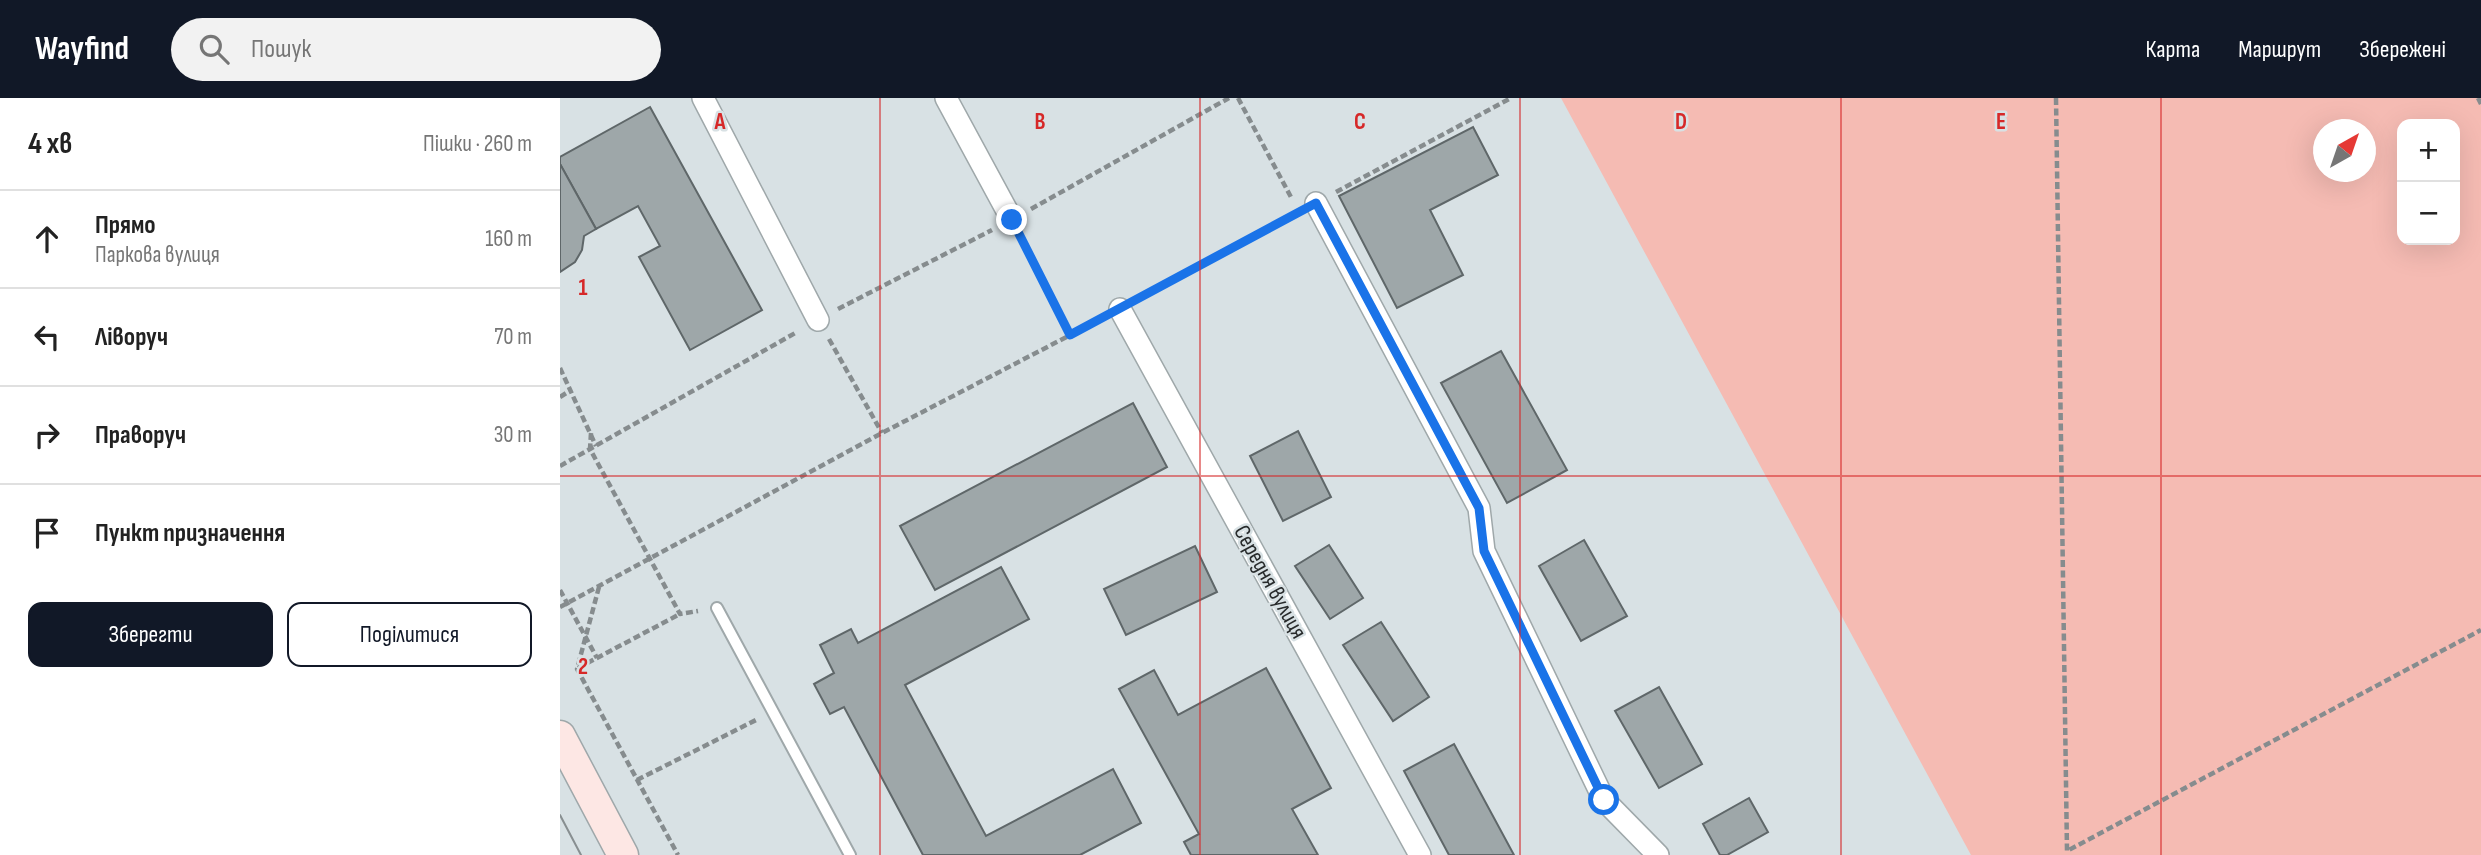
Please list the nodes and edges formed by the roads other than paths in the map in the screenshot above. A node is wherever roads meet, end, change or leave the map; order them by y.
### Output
1 (703, 98) edge
2 (946, 98) edge
3 (1307, 208) road end
4 (1012, 220) road end
5 (1120, 309) road end
6 (818, 320) road end
7 (716, 608) road end
8 (560, 736) edge
9 (623, 855) edge
10 (850, 855) edge
11 (1420, 855) edge
12 (1658, 855) edge

1 - 6 street
2 - 4 street
3 - 12 street
5 - 11 street, Середня вулиця
7 - 10 lane
8 - 9 main road

